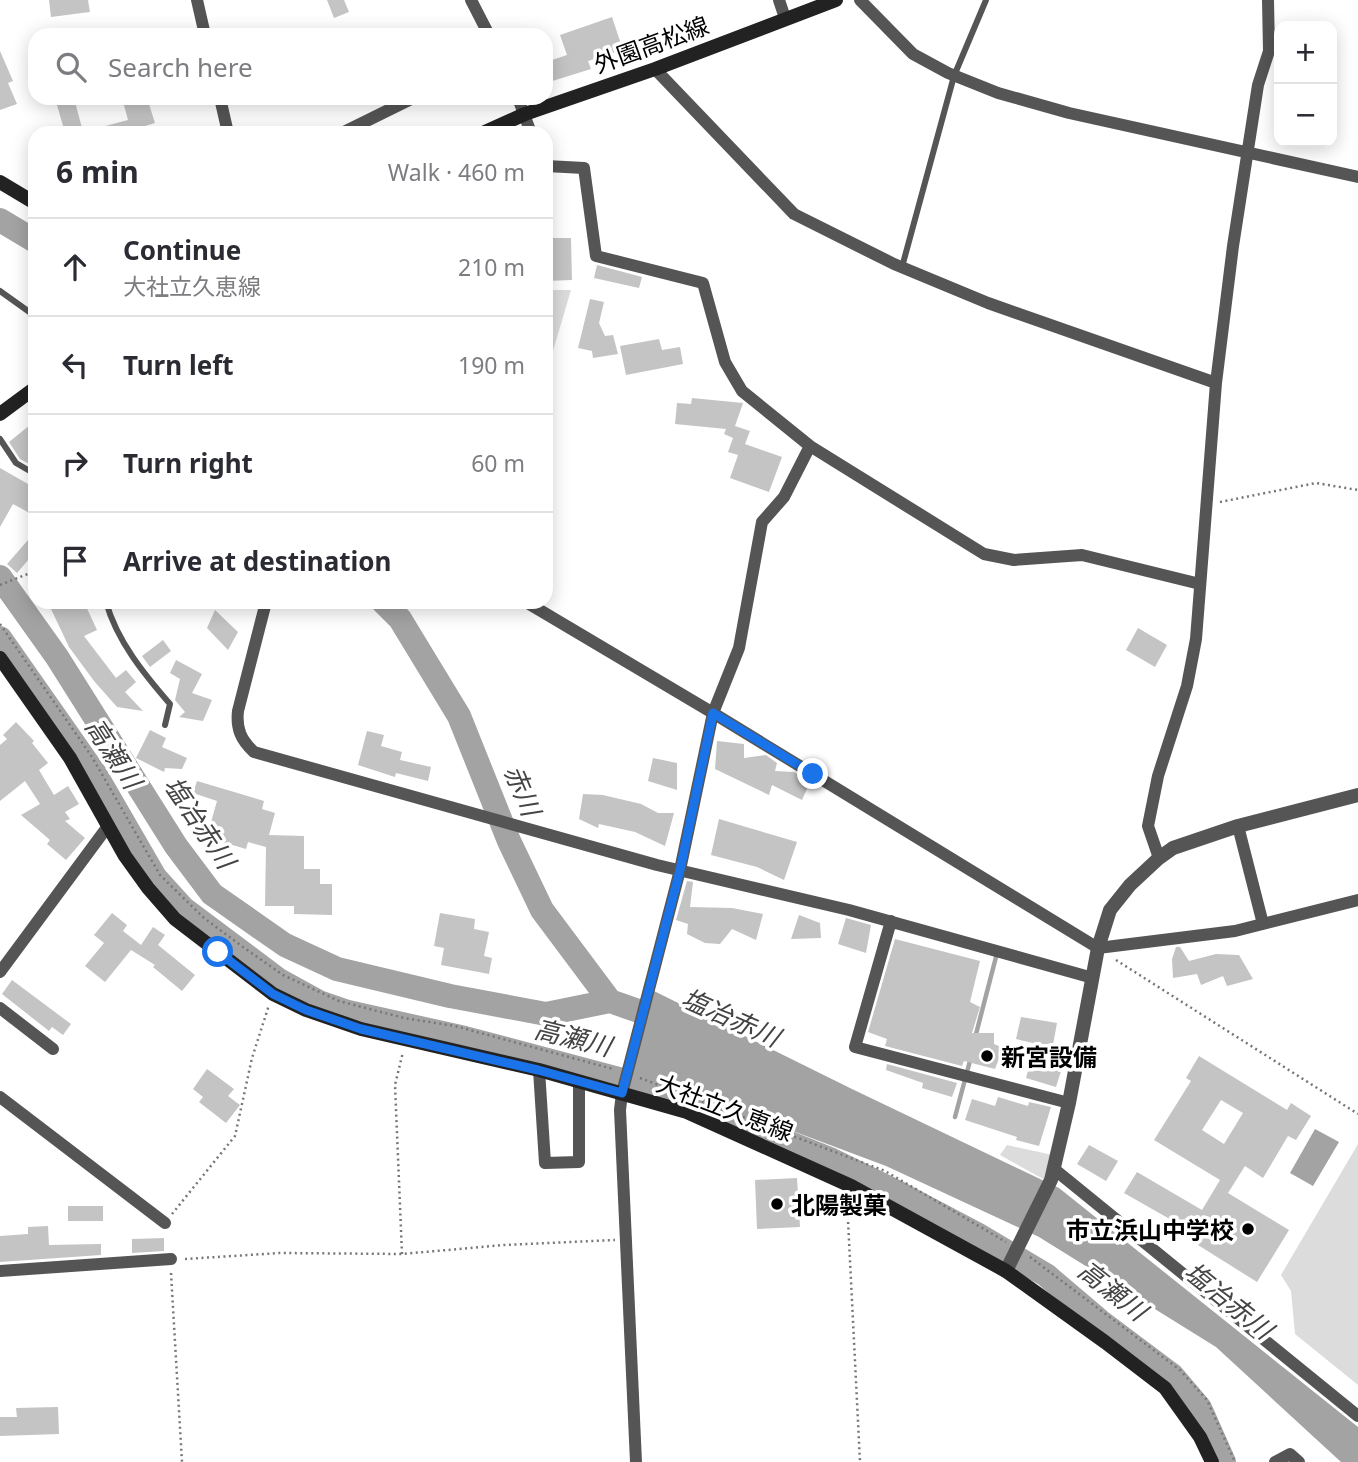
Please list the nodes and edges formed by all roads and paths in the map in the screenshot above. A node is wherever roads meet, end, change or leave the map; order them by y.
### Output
1 (197, 0) edge
2 (471, 0) edge
3 (779, 0) edge
4 (836, 0) edge
5 (860, 0) edge
6 (986, 0) edge
7 (1268, 0) edge
8 (785, 18) junction
9 (203, 28) edge
10 (485, 28) edge
11 (656, 69) junction
12 (954, 76) junction
13 (553, 104) edge
14 (222, 105) edge
15 (399, 105) edge
16 (521, 105) edge
17 (551, 105) edge
18 (525, 114) junction
19 (226, 126) edge
20 (356, 126) edge
21 (499, 126) edge
22 (529, 126) edge
23 (1250, 151) junction
24 (553, 166) edge
25 (1358, 177) edge
26 (0, 182) edge
27 (28, 199) edge
28 (902, 267) junction
29 (0, 291) edge
30 (28, 311) edge
31 (1216, 383) junction
32 (28, 393) edge
33 (0, 414) edge
34 (0, 439) edge
35 (810, 446) junction
36 (28, 470) edge
37 (1358, 490) edge
38 (1206, 505) junction
39 (28, 574) edge
40 (1200, 584) junction
41 (0, 585) edge
42 (108, 609) edge
43 (264, 609) edge
44 (538, 609) edge
45 (0, 624) edge
46 (0, 658) edge
47 (713, 713) junction
48 (165, 725) dead end
49 (1358, 795) edge
50 (108, 825) junction
51 (1238, 826) junction
52 (1158, 858) junction
53 (680, 870) junction
54 (1358, 900) edge
55 (891, 921) junction
56 (1263, 924) junction
57 (1098, 948) junction
58 (1, 970) edge
59 (1093, 978) junction
60 (273, 994) junction
61 (0, 1008) edge
62 (407, 1040) junction
63 (53, 1049) dead end
64 (538, 1070) junction
65 (626, 1073) junction
66 (579, 1082) junction
67 (622, 1093) junction
68 (0, 1097) edge
69 (1069, 1103) junction
70 (1358, 1114) edge
71 (1052, 1174) junction
72 (851, 1186) junction
73 (165, 1223) joint
74 (627, 1239) junction
75 (1020, 1246) junction
76 (402, 1254) junction
77 (171, 1259) junction
78 (0, 1271) edge
79 (1006, 1271) junction
80 (1358, 1416) edge
81 (182, 1462) edge
82 (636, 1462) edge
83 (860, 1462) edge
84 (1212, 1462) edge
85 (1235, 1462) edge
86 (1275, 1462) edge
87 (1299, 1462) edge

1 - 9 street
2 - 10 street
3 - 8 street
4 - 8 main road, 外園高松線
5 - 12 street
6 - 12 lane
7 - 23 street
8 - 11 main road, 外園高松線
11 - 13 main road, 外園高松線
11 - 28 street
12 - 23 street
12 - 28 lane
14 - 19 street
15 - 20 street
16 - 18 street
17 - 18 main road, 外園高松線
18 - 21 main road, 外園高松線
18 - 22 street
23 - 25 street
23 - 31 street
24 - 35 street
26 - 27 main road
28 - 31 street
29 - 30 lane
31 - 38 street
32 - 33 main road
34 - 36 lane
35 - 40 street
35 - 47 street
37 - 38 path
38 - 40 street
39 - 41 path
40 - 52 street
42 - 48 lane
43 - 53 street
44 - 47 street
45 - 65 path
46 - 50 main road, 大社立久恵線
47 - 53 street
47 - 57 street
49 - 51 street
50 - 58 street
50 - 60 main road, 大社立久恵線
51 - 52 street
51 - 56 street
52 - 57 street
53 - 55 street
53 - 65 street
54 - 56 street
55 - 59 street
55 - 69 street
56 - 57 street
57 - 59 street
57 - 70 path
59 - 69 street
60 - 62 main road, 大社立久恵線
60 - 73 path
61 - 63 street
62 - 64 main road, 大社立久恵線
62 - 76 path
64 - 66 main road, 大社立久恵線
64 - 66 street
65 - 67 street
65 - 75 path
66 - 67 main road, 大社立久恵線
67 - 72 main road, 大社立久恵線
67 - 74 street
68 - 73 street
69 - 71 street
71 - 75 street
71 - 80 street
72 - 79 main road, 大社立久恵線
72 - 83 path
74 - 76 path
74 - 82 street
75 - 79 street
75 - 85 path
76 - 77 path
77 - 78 street
77 - 81 path
79 - 84 main road, 大社立久恵線
86 - 87 street

